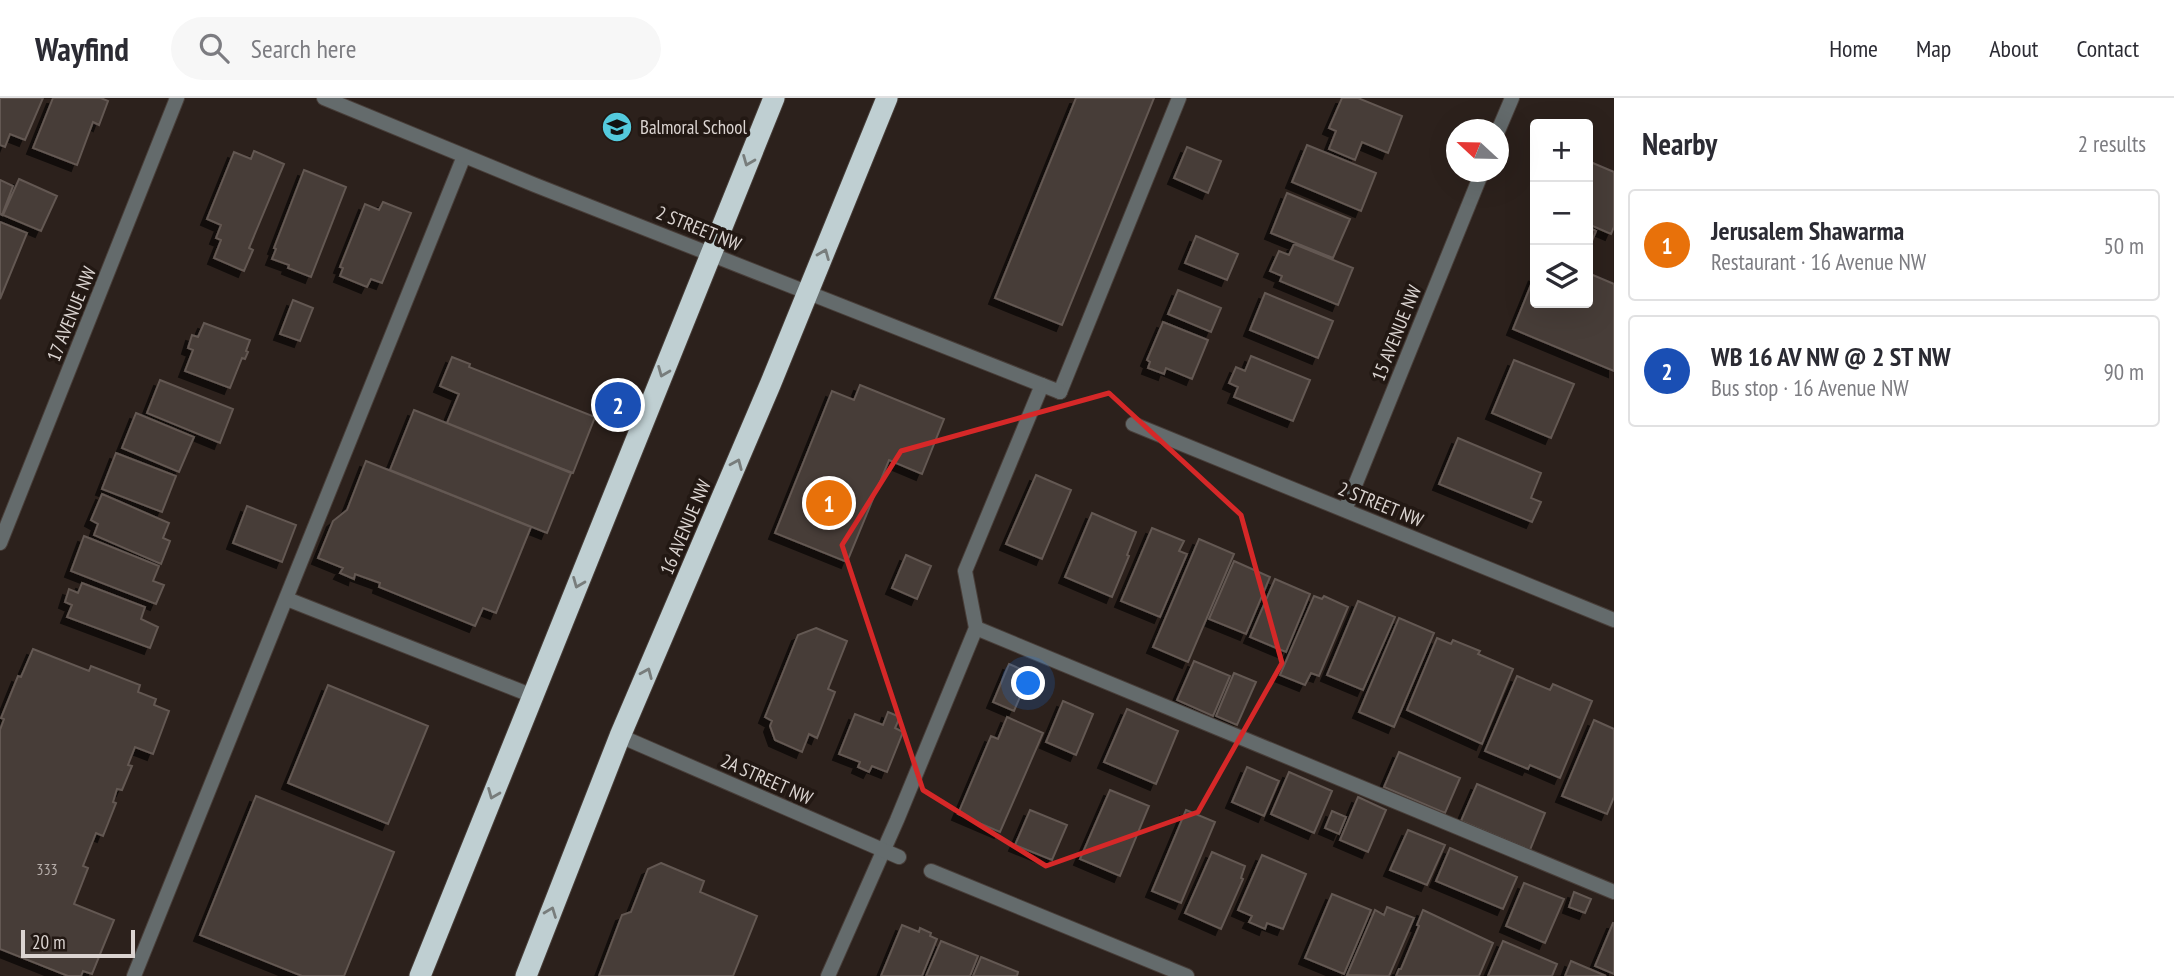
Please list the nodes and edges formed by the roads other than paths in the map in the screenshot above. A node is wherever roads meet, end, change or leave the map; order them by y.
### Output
1 (177, 98) edge
2 (324, 98) edge
3 (774, 98) edge
4 (887, 98) edge
5 (1179, 98) edge
6 (1512, 98) edge
7 (1504, 119) edge
8 (464, 156) junction
9 (1478, 182) edge
10 (711, 254) junction
11 (808, 293) junction
12 (1042, 385) junction
13 (1133, 424) dead end
14 (1345, 510) junction
15 (0, 543) edge
16 (287, 599) junction
17 (1614, 620) edge
18 (976, 628) junction
19 (533, 696) junction
20 (620, 736) junction
21 (884, 851) junction
22 (899, 857) dead end
23 (931, 871) dead end
24 (1614, 892) edge
25 (134, 976) edge
26 (420, 976) edge
27 (526, 976) edge
28 (828, 976) edge
29 (1187, 976) edge

1 - 15 street, 17 AVENUE NW
2 - 8 street, 2 STREET NW
3 -> 10 highway
11 -> 4 highway, 16 AVENUE NW
5 - 12 street, 2 STREET NW
6 - 7 street
8 - 10 street, 2 STREET NW
8 - 16 street
9 - 14 street, 15 AVENUE NW
10 - 11 street, 2 STREET NW
10 -> 19 highway
11 - 12 street, 2 STREET NW
20 -> 11 highway, 16 AVENUE NW
12 - 18 street
13 - 14 street, 2 STREET NW
14 - 17 street, 2 STREET NW
16 - 19 street
16 - 25 street
18 - 21 street
18 - 24 street
19 -> 26 highway
20 - 21 street, 2A STREET NW
27 -> 20 highway, 16 AVENUE NW
21 - 22 street, 2A STREET NW
21 - 28 street
23 - 29 street

